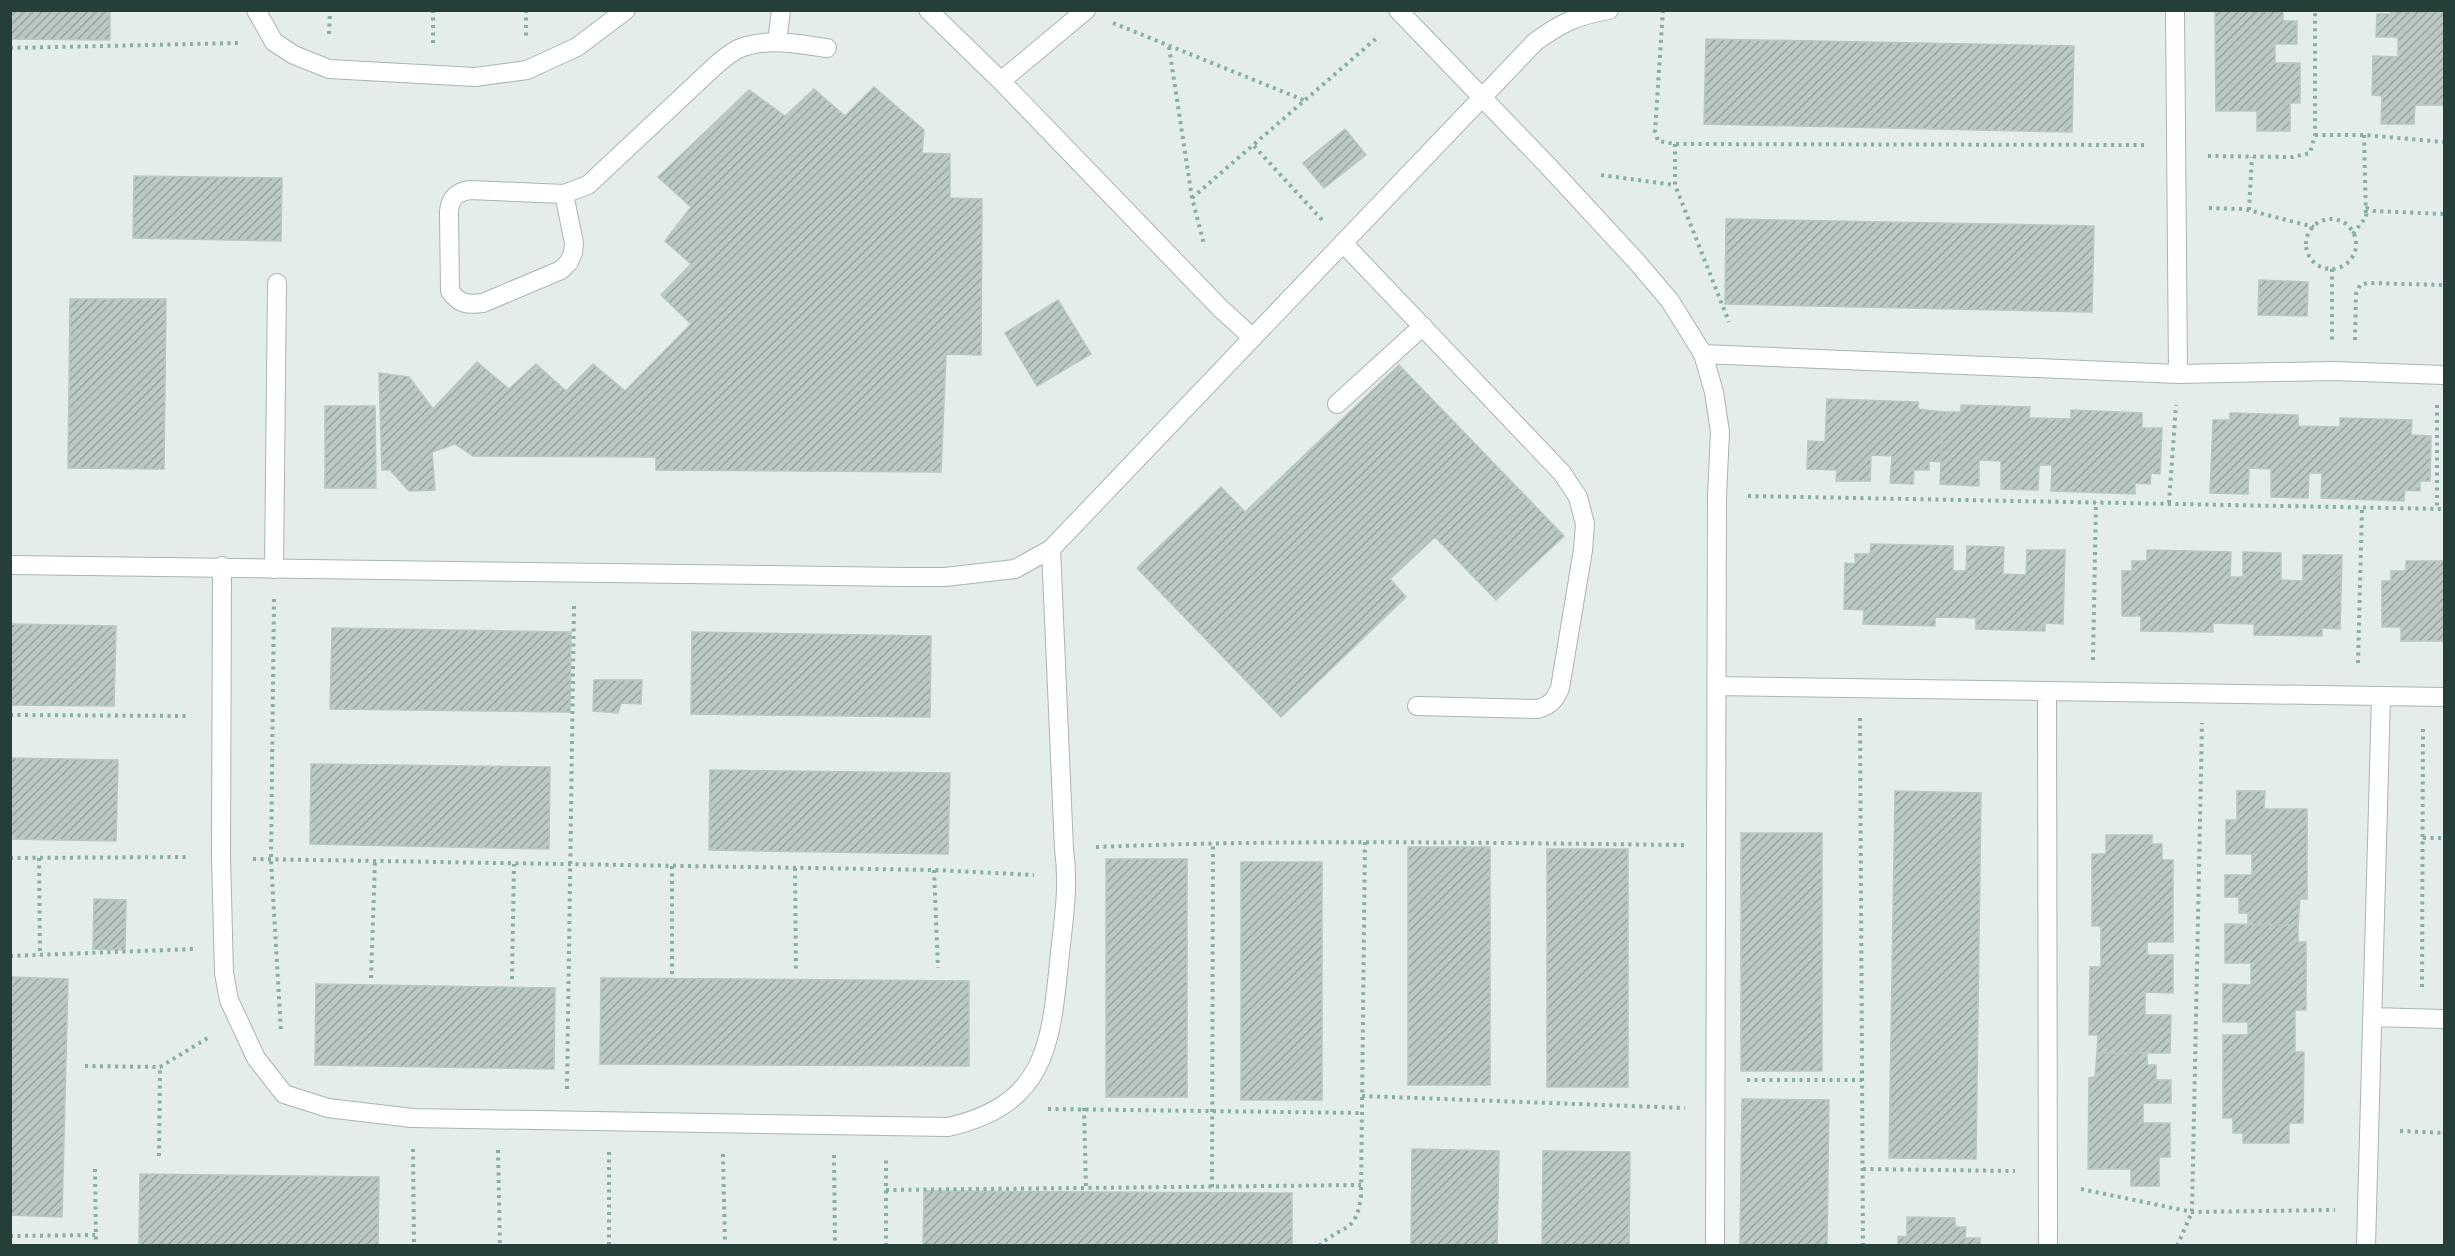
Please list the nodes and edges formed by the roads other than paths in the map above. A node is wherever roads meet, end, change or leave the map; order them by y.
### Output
1 (256, 10) edge
2 (626, 10) edge
3 (781, 10) edge
4 (927, 10) edge
5 (1609, 10) edge
6 (2175, 10) edge
7 (1085, 11) edge
8 (1400, 13) edge
9 (777, 42) junction
10 (827, 48) dead end
11 (1001, 81) junction
12 (1483, 96) junction
13 (564, 194) junction
14 (1343, 243) junction
15 (277, 283) dead end
16 (1423, 326) junction
17 (1253, 338) junction
18 (1703, 354) junction
19 (2178, 374) junction
20 (2441, 375) edge
21 (1337, 404) dead end
22 (1051, 549) junction
23 (10, 565) edge
24 (222, 566) junction
25 (274, 568) junction
26 (1717, 686) junction
27 (2047, 691) junction
28 (2381, 696) junction
29 (2445, 697) edge
30 (1417, 706) dead end
31 (2372, 1017) junction
32 (2445, 1019) edge
33 (1714, 1245) edge
34 (2048, 1245) edge
35 (2366, 1245) edge

1 - 2 street
3 - 9 street
4 - 11 street
5 - 12 street
6 - 19 street
7 - 11 street
8 - 12 street
9 - 10 street
9 - 13 street
11 - 17 street
12 - 14 street
12 - 18 street
13 - 13 street
14 - 16 street
14 - 17 street
15 - 25 street
16 - 21 street
16 - 30 street
17 - 22 street
18 - 19 street
18 - 26 street
19 - 20 street
22 - 24 street
22 - 25 street
23 - 24 street
24 - 25 street
26 - 27 street
26 - 33 street
27 - 28 street
27 - 34 street
28 - 29 street
28 - 31 street
31 - 32 street
31 - 35 street

